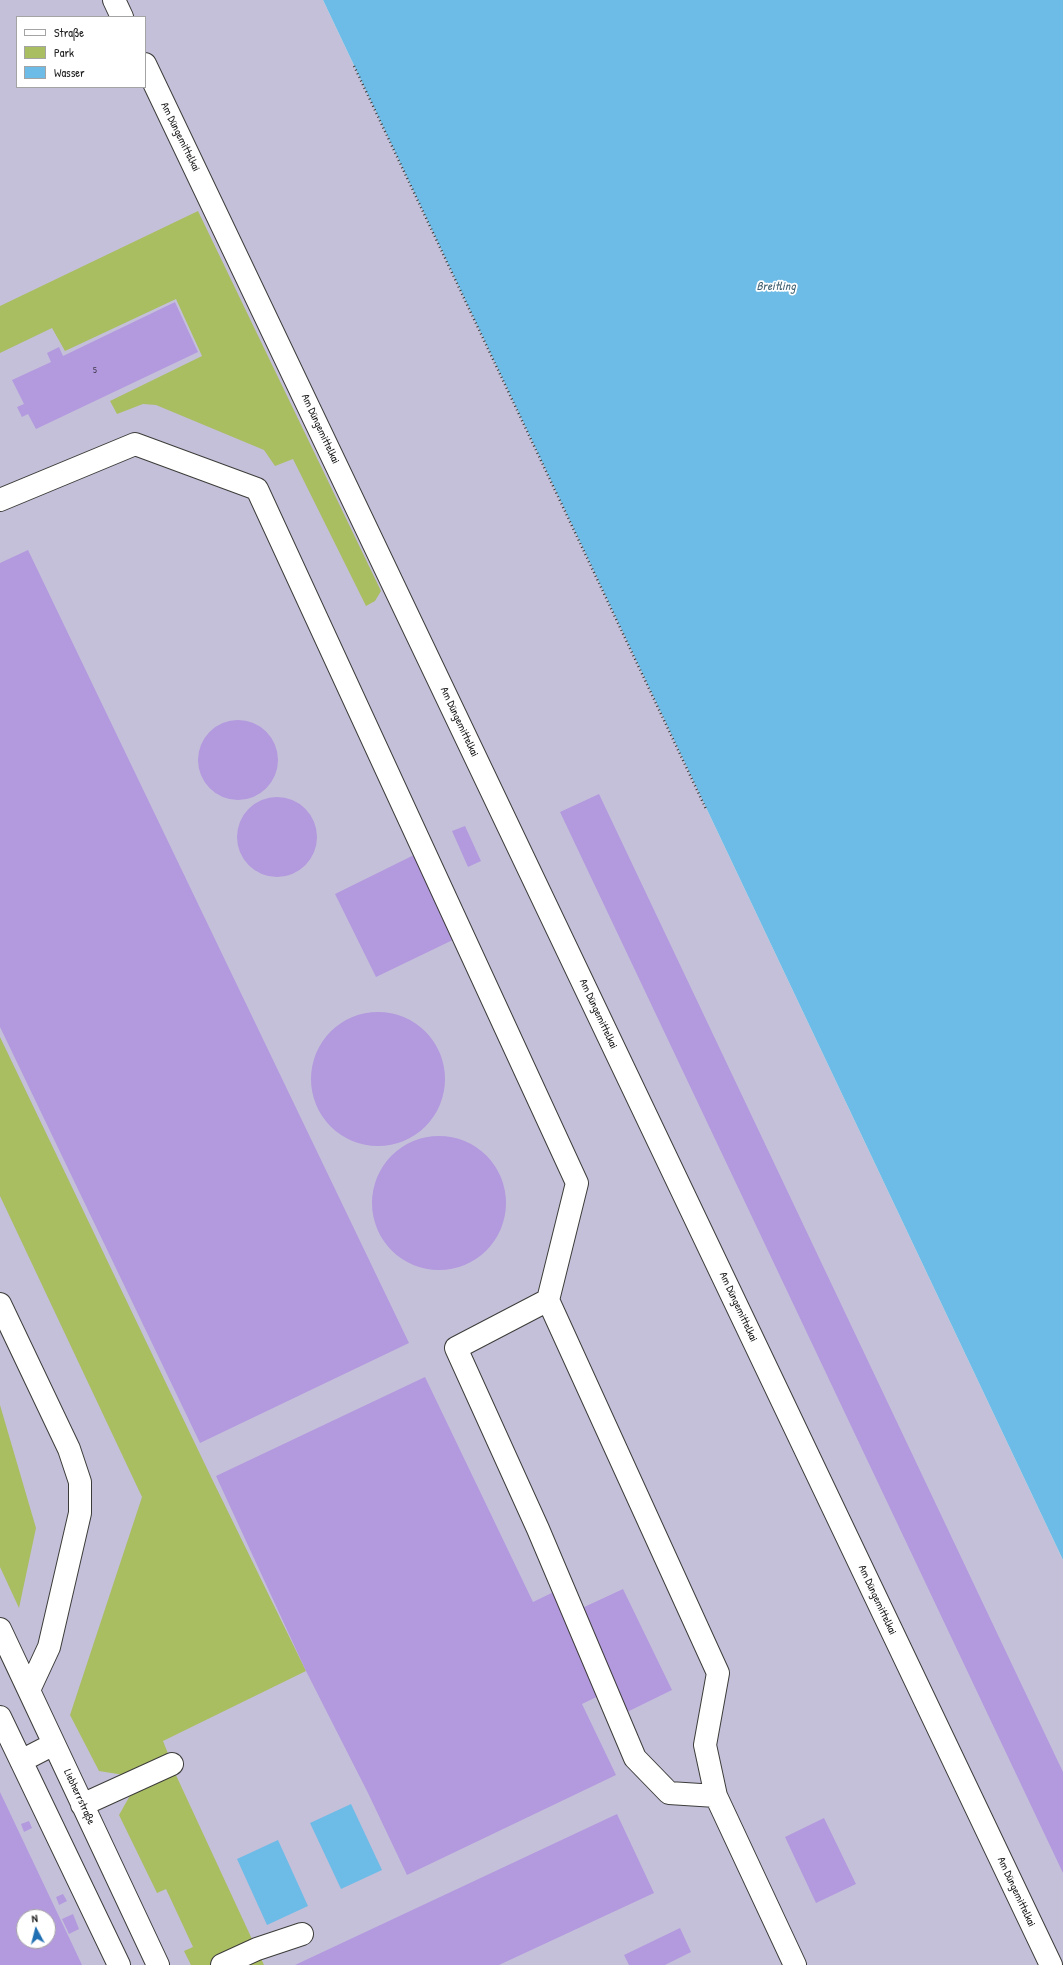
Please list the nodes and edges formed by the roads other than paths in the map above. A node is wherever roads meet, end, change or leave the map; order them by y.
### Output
1 (114, 0) edge
2 (122, 16) edge
3 (146, 66) edge
4 (0, 500) edge
5 (548, 1300) junction
6 (0, 1304) edge
7 (0, 1630) edge
8 (29, 1690) junction
9 (0, 1717) edge
10 (54, 1744) junction
11 (20, 1761) junction
12 (172, 1764) dead end
13 (716, 1796) junction
14 (82, 1805) junction
15 (302, 1934) dead end
16 (119, 1965) edge
17 (158, 1965) edge
18 (222, 1965) edge
19 (795, 1965) edge
20 (1051, 1965) edge

1 - 2 street
3 - 20 street, Am Düngemittelkai
4 - 5 street
5 - 13 street
5 - 13 street
6 - 8 street
7 - 8 street, Liebherrstraße
8 - 10 street, Liebherrstraße
9 - 11 street
10 - 11 street
10 - 14 street, Liebherrstraße
11 - 16 street
12 - 14 street
13 - 19 street
14 - 17 street, Liebherrstraße
15 - 18 street

